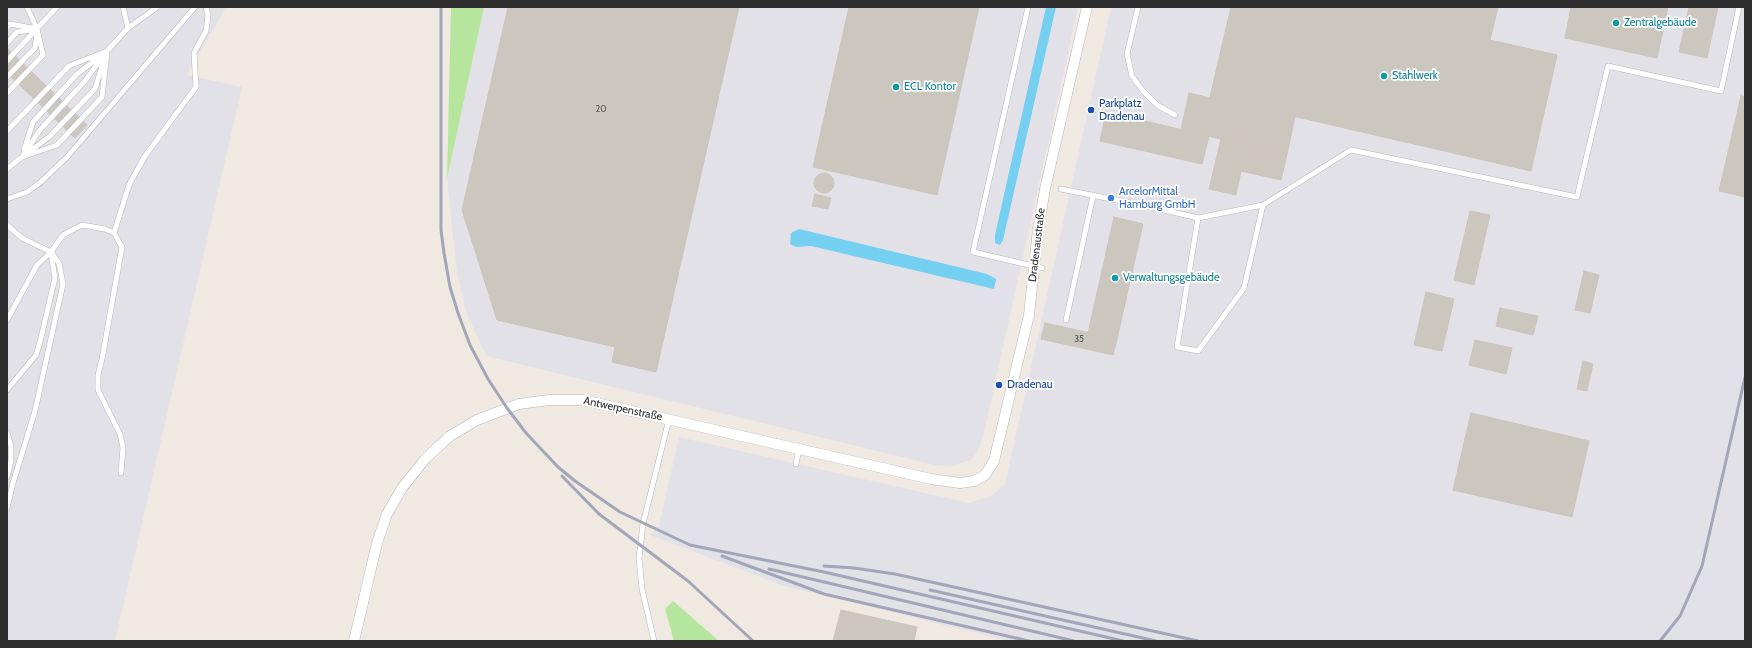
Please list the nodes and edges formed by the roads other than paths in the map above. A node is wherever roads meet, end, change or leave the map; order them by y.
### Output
1 (27, 7) edge
2 (56, 7) edge
3 (123, 7) edge
4 (156, 7) edge
5 (195, 7) edge
6 (206, 7) edge
7 (1028, 7) edge
8 (1087, 7) edge
9 (1138, 7) edge
10 (1739, 7) edge
11 (7, 27) edge
12 (128, 28) junction
13 (37, 29) junction
14 (7, 43) edge
15 (107, 51) junction
16 (7, 61) edge
17 (7, 77) edge
18 (7, 93) edge
19 (1175, 115) dead end
20 (7, 131) edge
21 (22, 157) junction
22 (7, 169) edge
23 (1061, 189) dead end
24 (1093, 196) junction
25 (7, 199) edge
26 (1262, 205) junction
27 (1198, 218) junction
28 (7, 225) edge
29 (114, 234) junction
30 (51, 252) junction
31 (1038, 267) junction
32 (7, 320) edge
33 (1066, 320) dead end
34 (7, 390) edge
35 (670, 419) junction
36 (7, 437) edge
37 (799, 448) junction
38 (796, 464) dead end
39 (121, 473) dead end
40 (7, 476) edge
41 (979, 479) joint
42 (7, 508) edge
43 (354, 641) edge
44 (654, 641) edge

1 - 13 lane
2 - 13 lane
3 - 12 lane
4 - 12 lane
5 - 25 lane
6 - 29 lane
7 - 31 lane
8 - 31 street, Dradenaustraße
9 - 19 lane
10 - 26 lane
11 - 13 lane
12 - 15 lane
13 - 14 lane
13 - 16 lane
13 - 17 lane
13 - 18 lane
15 - 20 lane
15 - 21 lane
15 - 21 lane
15 - 21 lane
15 - 21 lane
21 - 22 lane
23 - 24 lane
24 - 27 lane
24 - 33 lane
26 - 27 lane
26 - 27 lane
28 - 30 lane
29 - 30 lane
29 - 39 lane
30 - 32 lane
30 - 34 lane
30 - 42 lane
31 - 41 street, Dradenaustraße
35 - 37 street, Antwerpenstraße
35 - 43 street, Antwerpenstraße
35 - 44 lane
36 - 40 lane
37 - 38 lane
37 - 41 street, Antwerpenstraße

